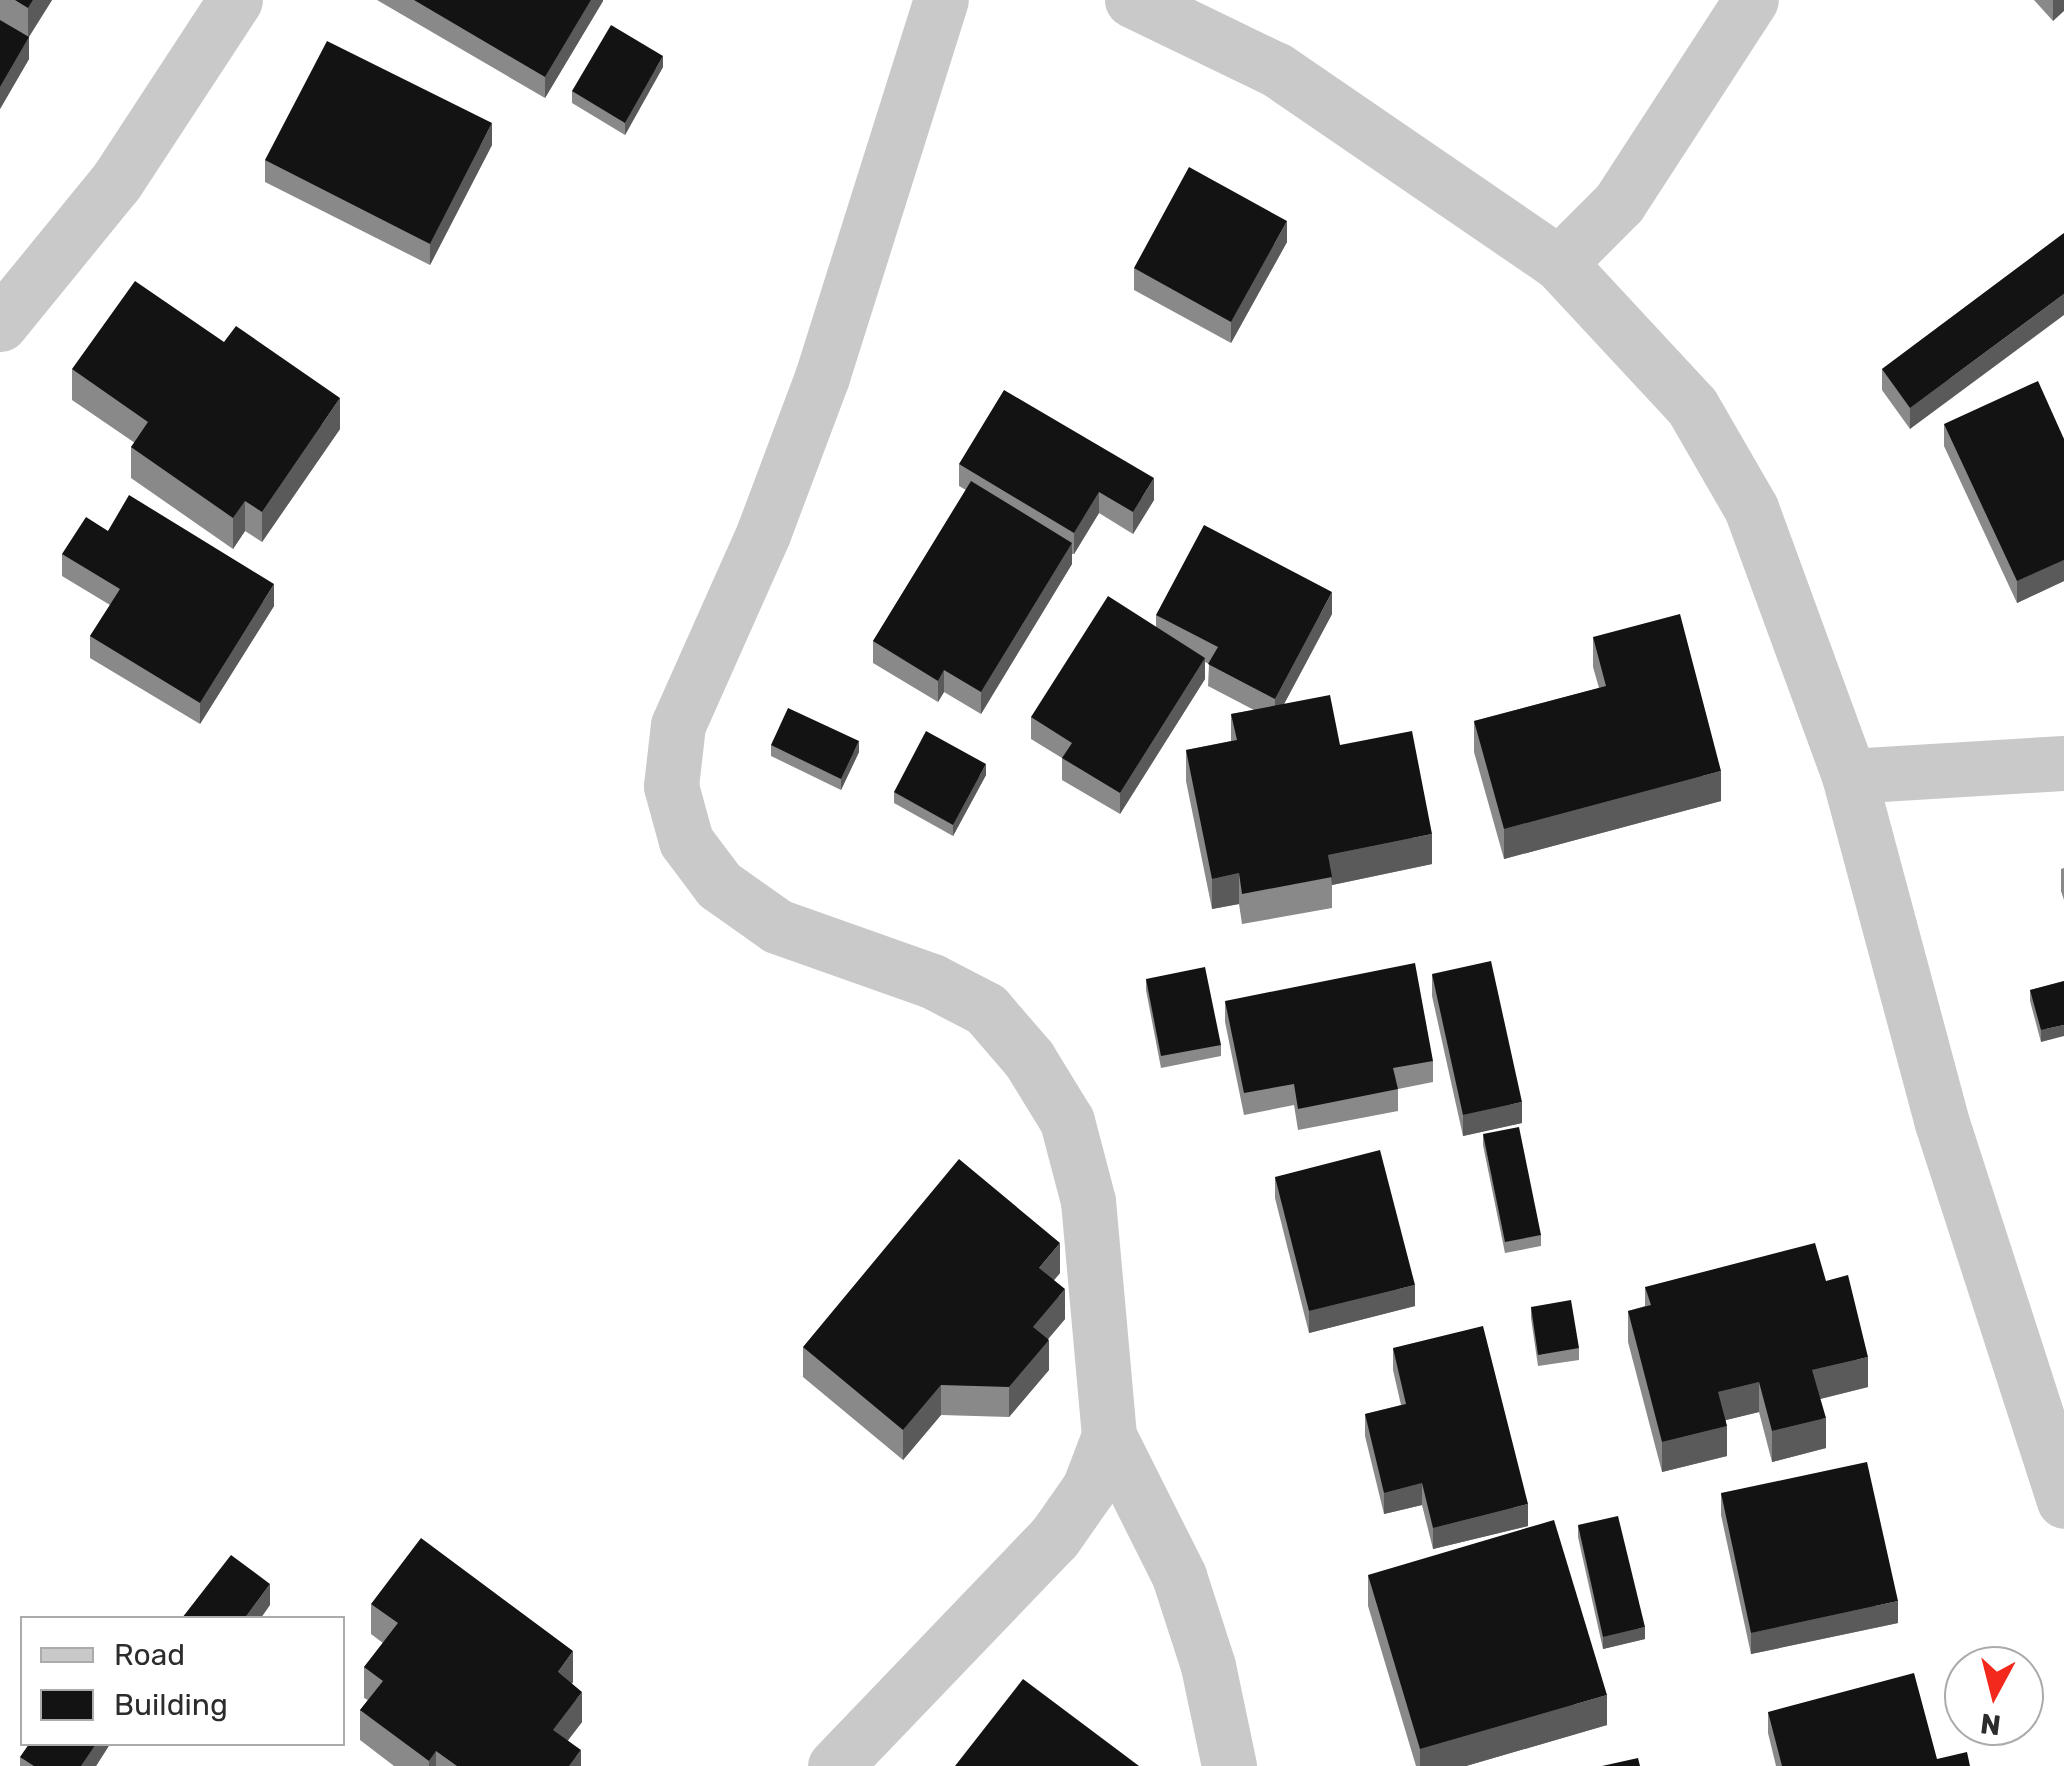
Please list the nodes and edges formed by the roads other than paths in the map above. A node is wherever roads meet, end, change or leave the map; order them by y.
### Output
1 (234, 0) edge
2 (941, 0) edge
3 (1132, 0) edge
4 (1752, 0) edge
5 (1559, 263) junction
6 (0, 324) edge
7 (2064, 763) edge
8 (1848, 776) junction
9 (1108, 1436) junction
10 (2064, 1501) edge
11 (836, 1766) edge
12 (1229, 1766) edge

1 - 6 street
2 - 9 street
3 - 5 street
4 - 5 street
5 - 8 street
7 - 8 street
8 - 10 street
9 - 11 street
9 - 12 street

